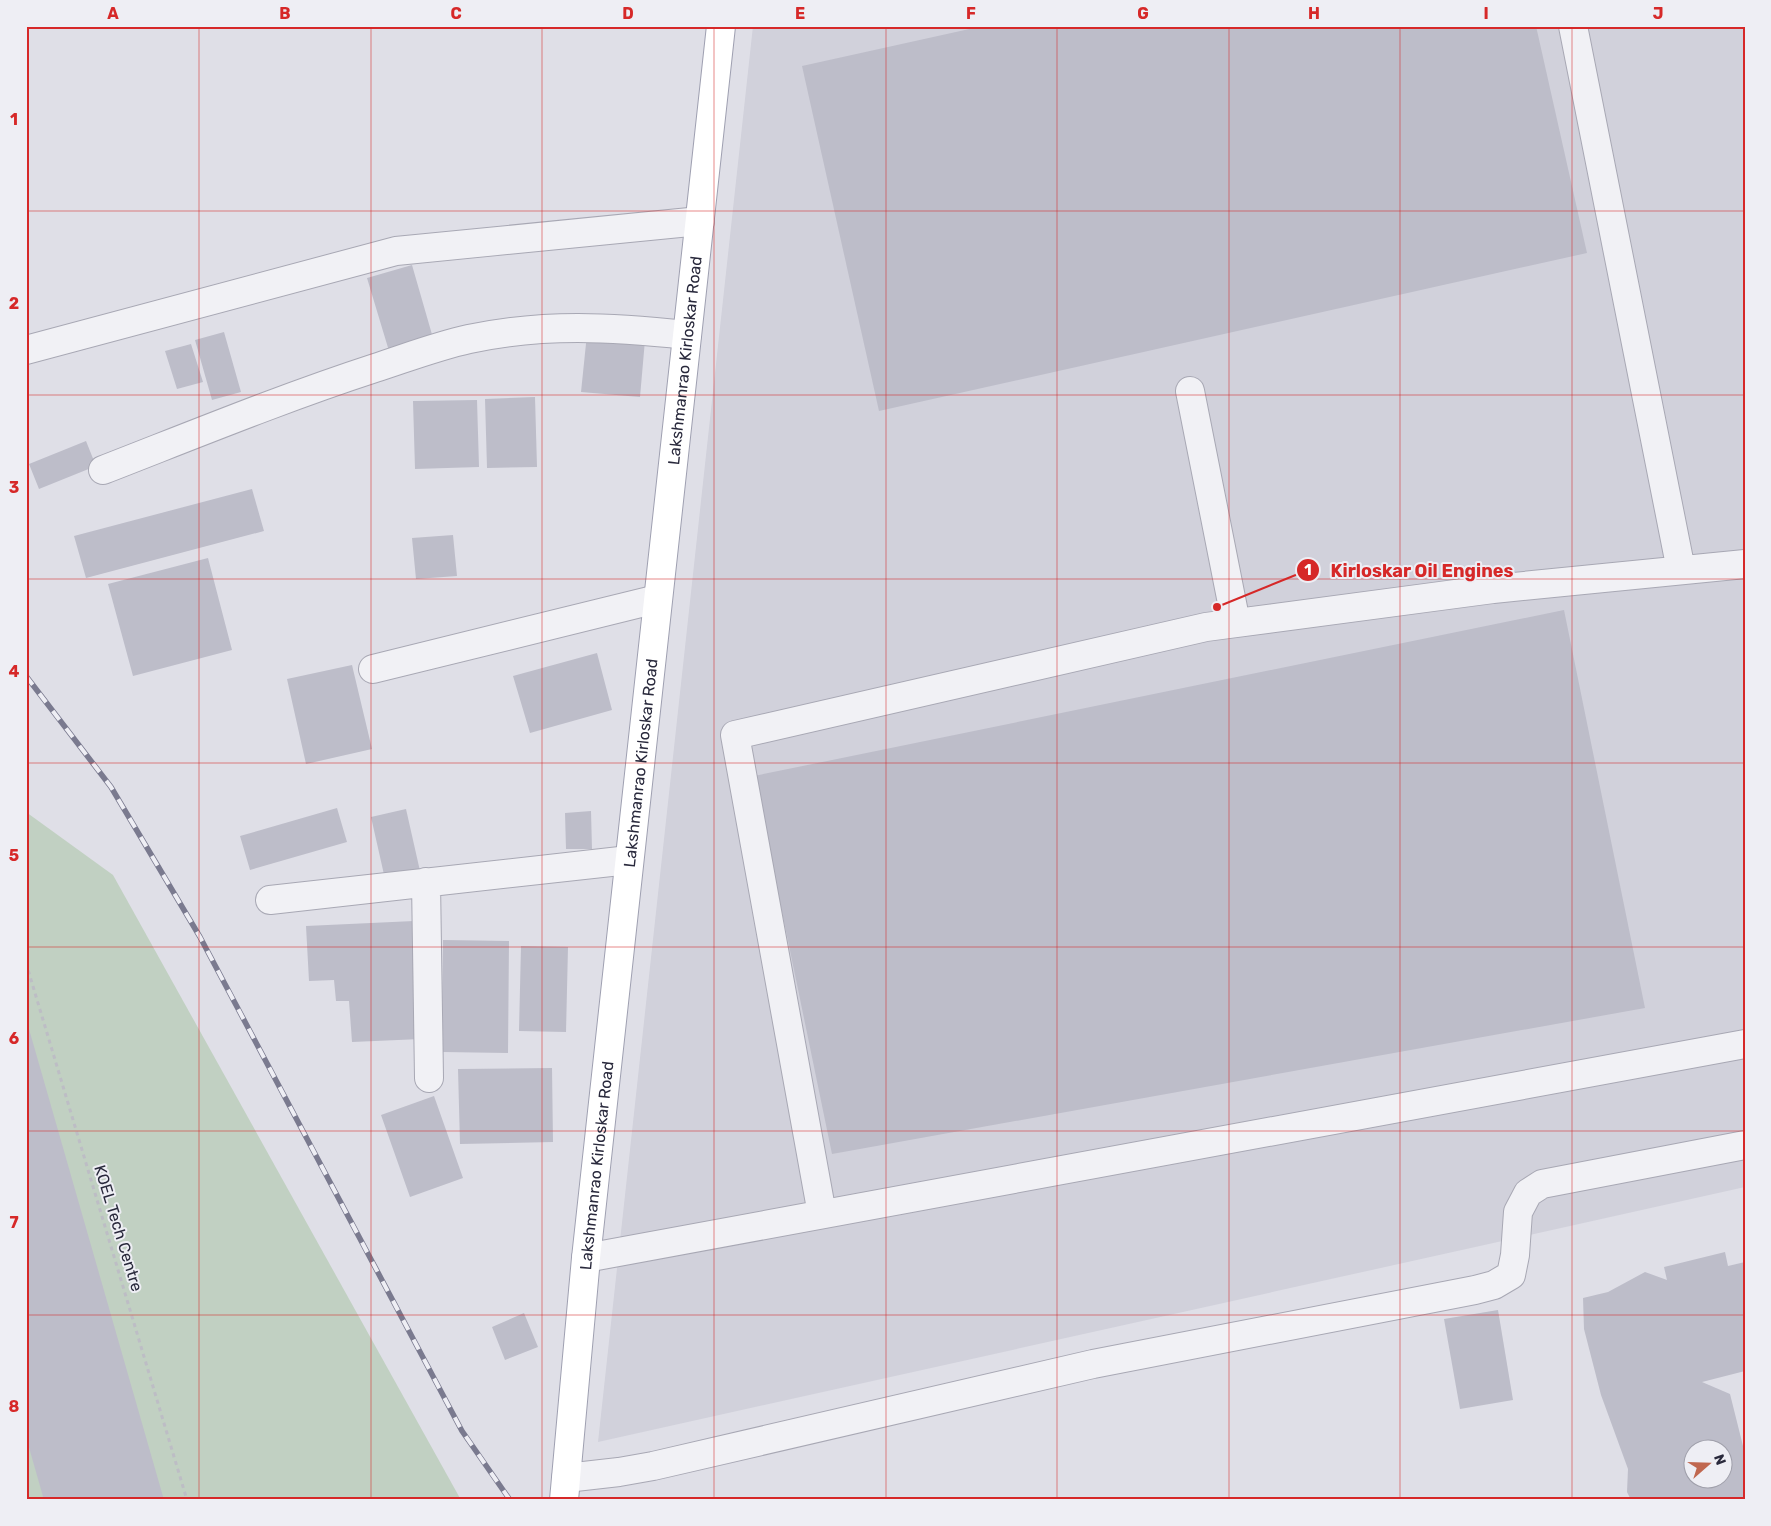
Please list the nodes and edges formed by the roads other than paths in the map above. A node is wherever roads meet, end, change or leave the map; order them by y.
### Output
1 (721, 26) edge
2 (1573, 26) edge
3 (700, 221) junction
4 (687, 335) junction
5 (26, 350) edge
6 (1190, 391) dead end
7 (103, 470) dead end
8 (1745, 564) edge
9 (1681, 570) junction
10 (657, 599) junction
11 (1236, 623) junction
12 (373, 669) dead end
13 (628, 860) junction
14 (426, 882) junction
15 (270, 900) dead end
16 (1745, 1044) edge
17 (429, 1078) dead end
18 (1745, 1145) edge
19 (822, 1214) junction
20 (586, 1258) junction
21 (565, 1489) edge

1 - 3 main road, Lakshmanrao Kirloskar Road
2 - 9 street
3 - 4 main road, Lakshmanrao Kirloskar Road
3 - 5 street
4 - 7 street
4 - 10 main road, Lakshmanrao Kirloskar Road
6 - 11 street
8 - 9 street
9 - 11 street
10 - 12 street
10 - 13 main road, Lakshmanrao Kirloskar Road
11 - 19 street
13 - 14 street
13 - 20 main road, Lakshmanrao Kirloskar Road
14 - 15 street
14 - 17 street
16 - 19 street
18 - 21 street
19 - 20 street
20 - 21 main road, Lakshmanrao Kirloskar Road

